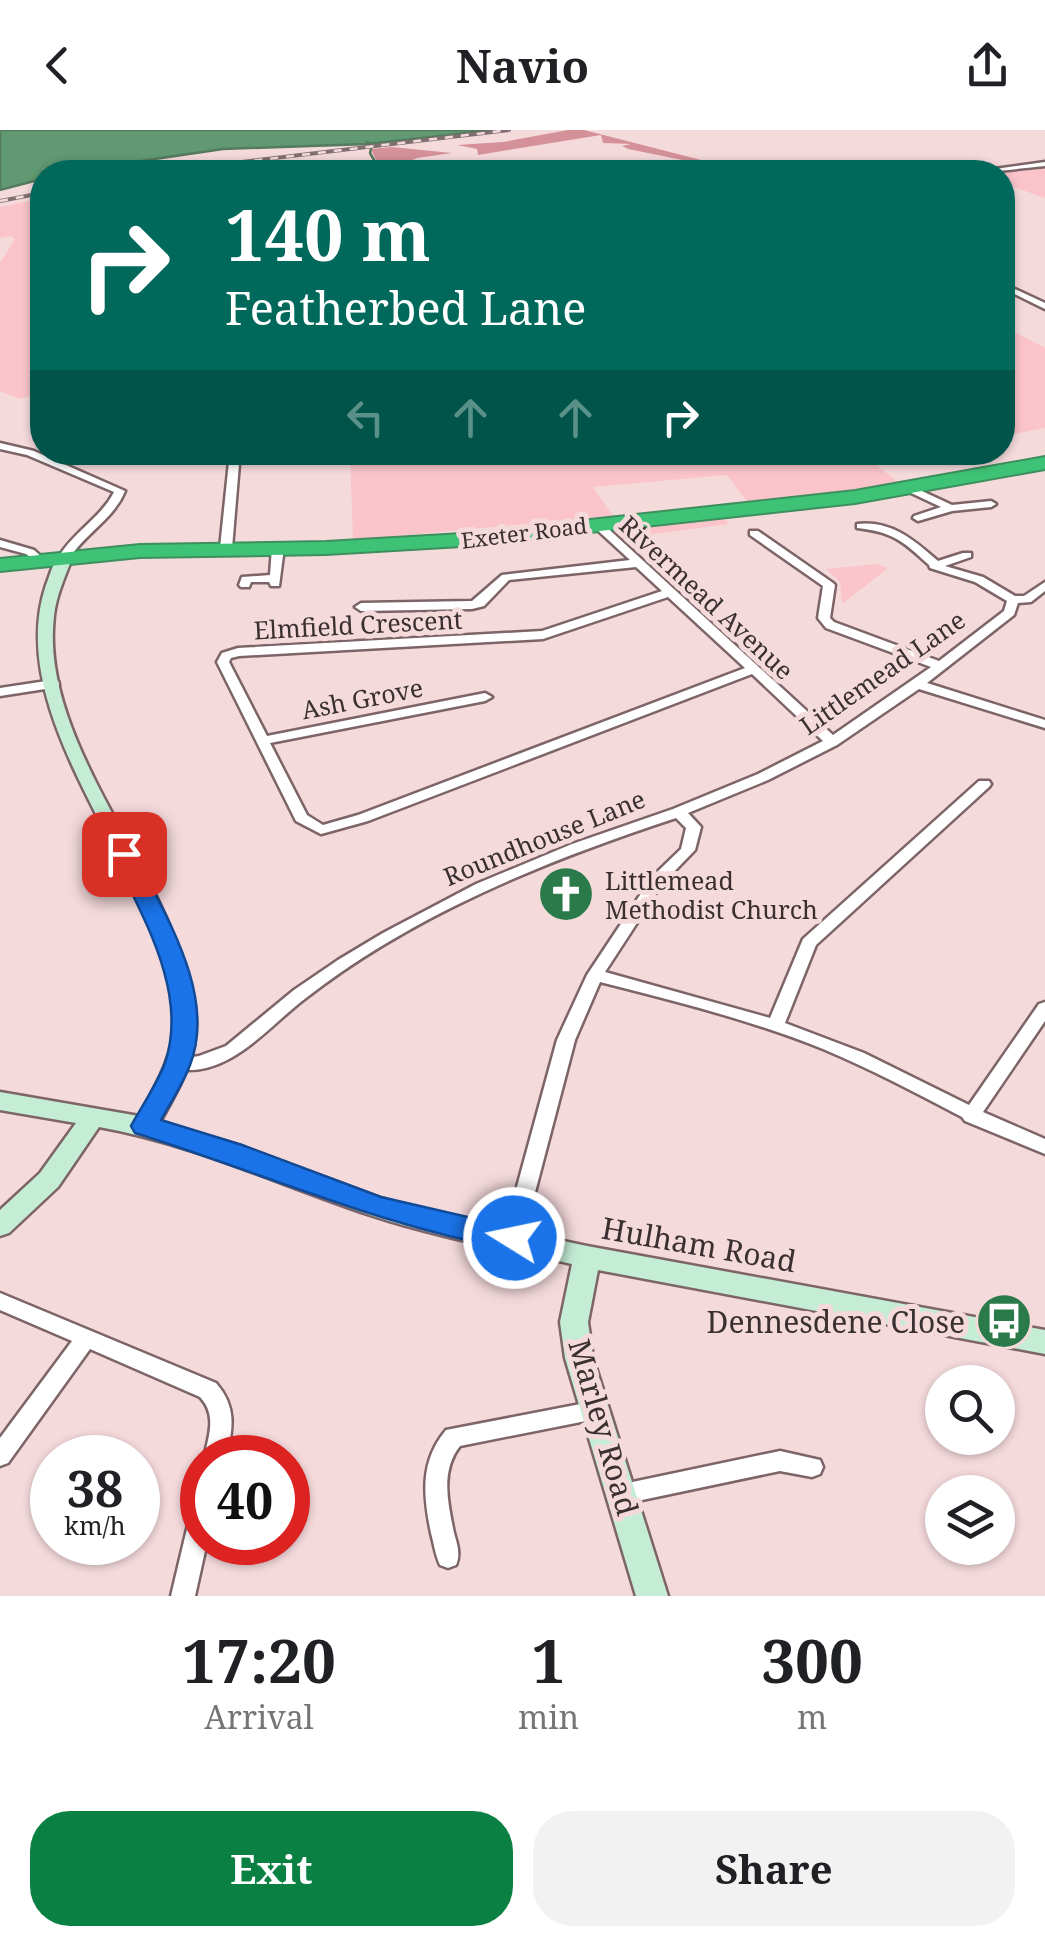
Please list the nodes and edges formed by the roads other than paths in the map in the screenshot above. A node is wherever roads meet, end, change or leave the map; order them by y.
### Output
1 (1045, 164) edge
2 (1015, 167) edge
3 (1015, 291) edge
4 (1045, 306) edge
5 (0, 446) edge
6 (30, 454) edge
7 (1045, 463) edge
8 (57, 465) edge
9 (233, 465) edge
10 (911, 489) junction
11 (991, 504) dead end
12 (951, 508) junction
13 (918, 518) dead end
14 (597, 524) junction
15 (861, 526) dead end
16 (754, 534) dead end
17 (0, 542) edge
18 (226, 548) junction
19 (278, 548) junction
20 (967, 554) dead end
21 (64, 558) junction
22 (40, 560) junction
23 (638, 564) junction
24 (0, 565) edge
25 (934, 566) junction
26 (245, 585) dead end
27 (1045, 586) edge
28 (670, 592) junction
29 (1014, 600) junction
30 (369, 603) dead end
31 (942, 666) junction
32 (752, 670) junction
33 (54, 684) junction
34 (918, 684) junction
35 (0, 692) edge
36 (477, 703) dead end
37 (1045, 724) edge
38 (262, 741) junction
39 (832, 742) junction
40 (984, 784) dead end
41 (678, 812) junction
42 (595, 975) junction
43 (1045, 1008) edge
44 (776, 1024) junction
45 (178, 1064) junction
46 (0, 1101) edge
47 (95, 1115) junction
48 (971, 1116) junction
49 (145, 1126) junction
50 (1045, 1146) edge
51 (0, 1226) edge
52 (514, 1238) junction
53 (587, 1257) junction
54 (0, 1301) edge
55 (84, 1340) junction
56 (1045, 1342) edge
57 (596, 1410) junction
58 (220, 1435) edge
59 (0, 1456) edge
60 (812, 1467) dead end
61 (622, 1494) junction
62 (448, 1557) dead end
63 (190, 1565) edge
64 (183, 1596) edge
65 (652, 1596) edge

1 - 2 street
3 - 4 street
5 - 6 street
7 - 10 highway, Exeter Road
8 - 21 street
9 - 18 street
10 - 12 street
10 - 14 highway, Exeter Road
11 - 12 street
12 - 13 street
14 - 19 highway, Exeter Road
14 - 23 street, Rivermead Avenue
15 - 25 street
16 - 31 street
17 - 22 street
18 - 19 highway, Exeter Road
18 - 21 highway, Exeter Road
19 - 26 street
20 - 25 street
21 - 22 highway, Exeter Road
21 - 33 street
22 - 24 highway, Exeter Road
23 - 28 street, Rivermead Avenue
23 - 30 street
25 - 29 street
27 - 29 street, Littlemead Lane
28 - 32 street, Rivermead Avenue
28 - 38 street, Elmfield Crescent
29 - 31 street, Littlemead Lane
31 - 34 street, Littlemead Lane
32 - 38 street, Elmfield Crescent
32 - 39 street, Rivermead Avenue
33 - 35 street
33 - 45 street
34 - 37 street
34 - 39 street, Littlemead Lane
36 - 38 street, Ash Grove
39 - 41 street, Littlemead Lane
40 - 44 street
41 - 42 street
41 - 45 street, Roundhouse Lane
42 - 44 street
42 - 52 street
43 - 48 street
44 - 48 street
45 - 49 street
46 - 47 street, Hulham Road
47 - 49 street, Hulham Road
47 - 51 street
48 - 50 street
49 - 52 street, Hulham Road
52 - 53 street, Hulham Road
53 - 56 street, Hulham Road
53 - 57 street, Marley Road
54 - 55 street
55 - 58 street
55 - 59 street
57 - 61 street, Marley Road
57 - 62 street
60 - 61 street
61 - 65 street, Marley Road
63 - 64 street

